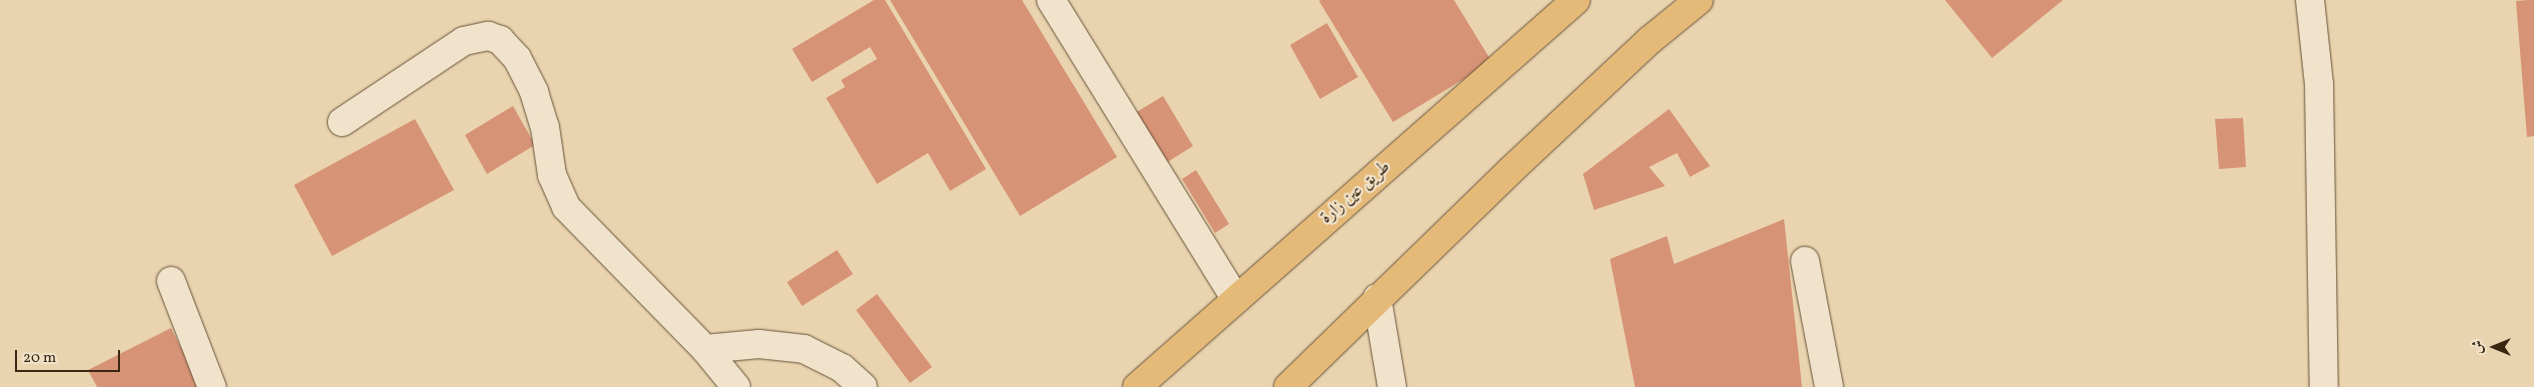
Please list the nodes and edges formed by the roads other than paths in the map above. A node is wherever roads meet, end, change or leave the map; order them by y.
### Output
1 (1051, 0) edge
2 (1576, 0) edge
3 (1699, 0) edge
4 (2310, 0) edge
5 (342, 122) dead end
6 (1806, 261) dead end
7 (171, 281) dead end
8 (1377, 298) junction
9 (1236, 299) junction
10 (706, 349) junction
11 (212, 387) edge
12 (736, 387) edge
13 (863, 387) edge
14 (1137, 387) edge
15 (1288, 387) edge
16 (1392, 387) edge
17 (1829, 387) edge
18 (2324, 387) edge

1 - 9 street
2 - 9 main road, طريق عين زارة
3 - 8 main road
4 - 18 street
5 - 10 street
6 - 17 street
7 - 11 street
8 - 15 main road
8 - 16 street
9 - 14 main road, طريق عين زارة
10 - 12 street
10 - 13 street

